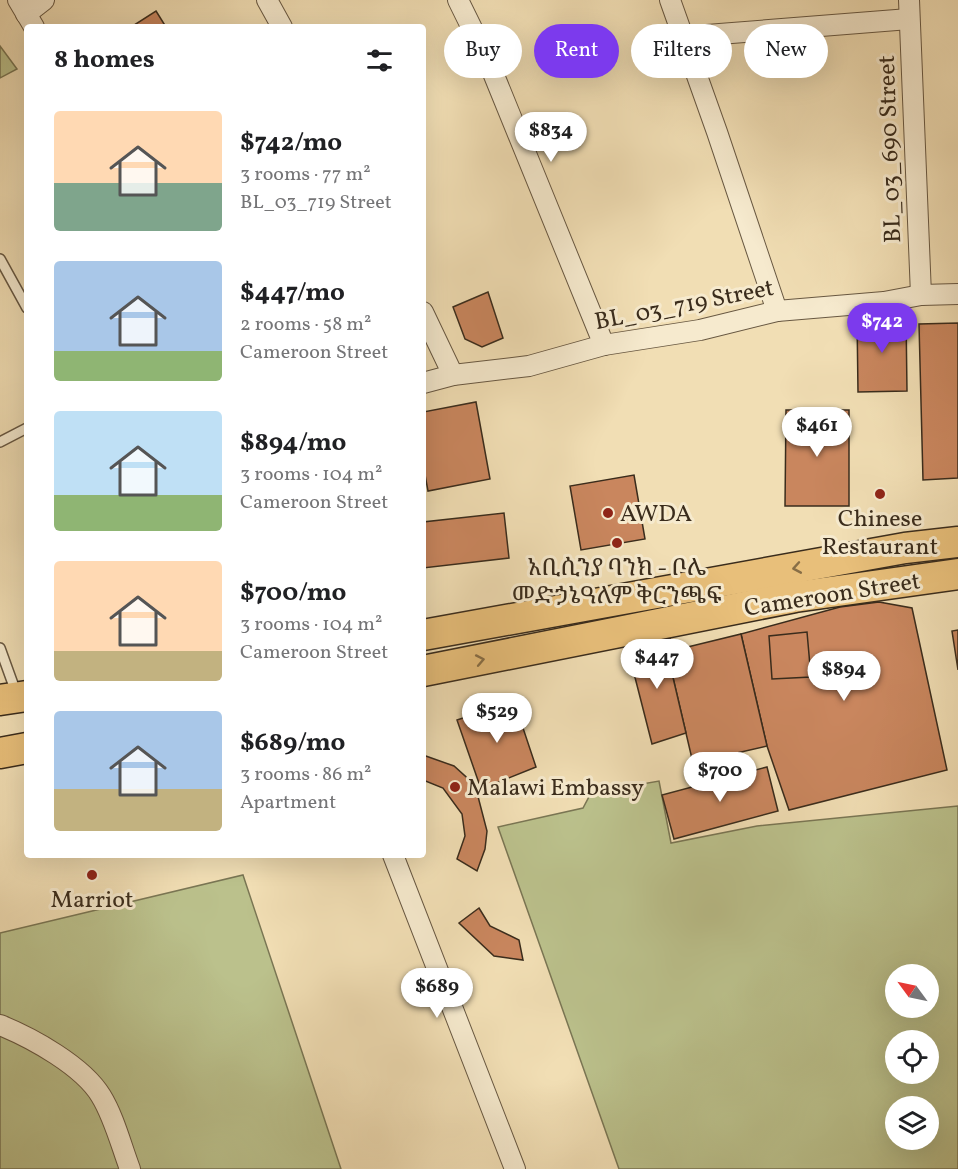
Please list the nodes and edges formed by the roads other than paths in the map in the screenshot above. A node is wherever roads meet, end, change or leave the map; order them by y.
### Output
1 (44, 0) edge
2 (267, 0) edge
3 (458, 0) edge
4 (670, 0) edge
5 (909, 10) edge
6 (26, 14) edge
7 (280, 24) edge
8 (677, 24) edge
9 (732, 31) edge
10 (697, 78) edge
11 (0, 259) edge
12 (958, 294) edge
13 (921, 295) junction
14 (24, 303) edge
15 (777, 311) junction
16 (426, 318) edge
17 (604, 345) junction
18 (453, 375) junction
19 (426, 381) edge
20 (24, 430) edge
21 (0, 442) edge
22 (958, 542) edge
23 (958, 574) edge
24 (426, 634) edge
25 (0, 648) edge
26 (426, 670) edge
27 (15, 698) edge
28 (24, 749) edge
29 (0, 753) edge
30 (394, 858) edge
31 (0, 1025) edge
32 (130, 1169) edge
33 (515, 1169) edge

1 - 6 street
2 - 7 street
3 - 17 street
4 - 8 street
5 - 9 street
5 - 13 street, BL_03_690 Street
10 - 15 street
11 - 14 lane
12 - 13 street, BL_03_719 Street
13 - 15 street, BL_03_719 Street
15 - 17 street, BL_03_719 Street
16 - 18 street
17 - 18 street, BL_03_719 Street
18 - 19 street, BL_03_719 Street
20 - 21 lane
22 -> 24 main road, Cameroon Street
26 -> 23 main road, Cameroon Street
25 - 27 lane
28 - 29 main road
30 - 33 street
31 - 32 street

